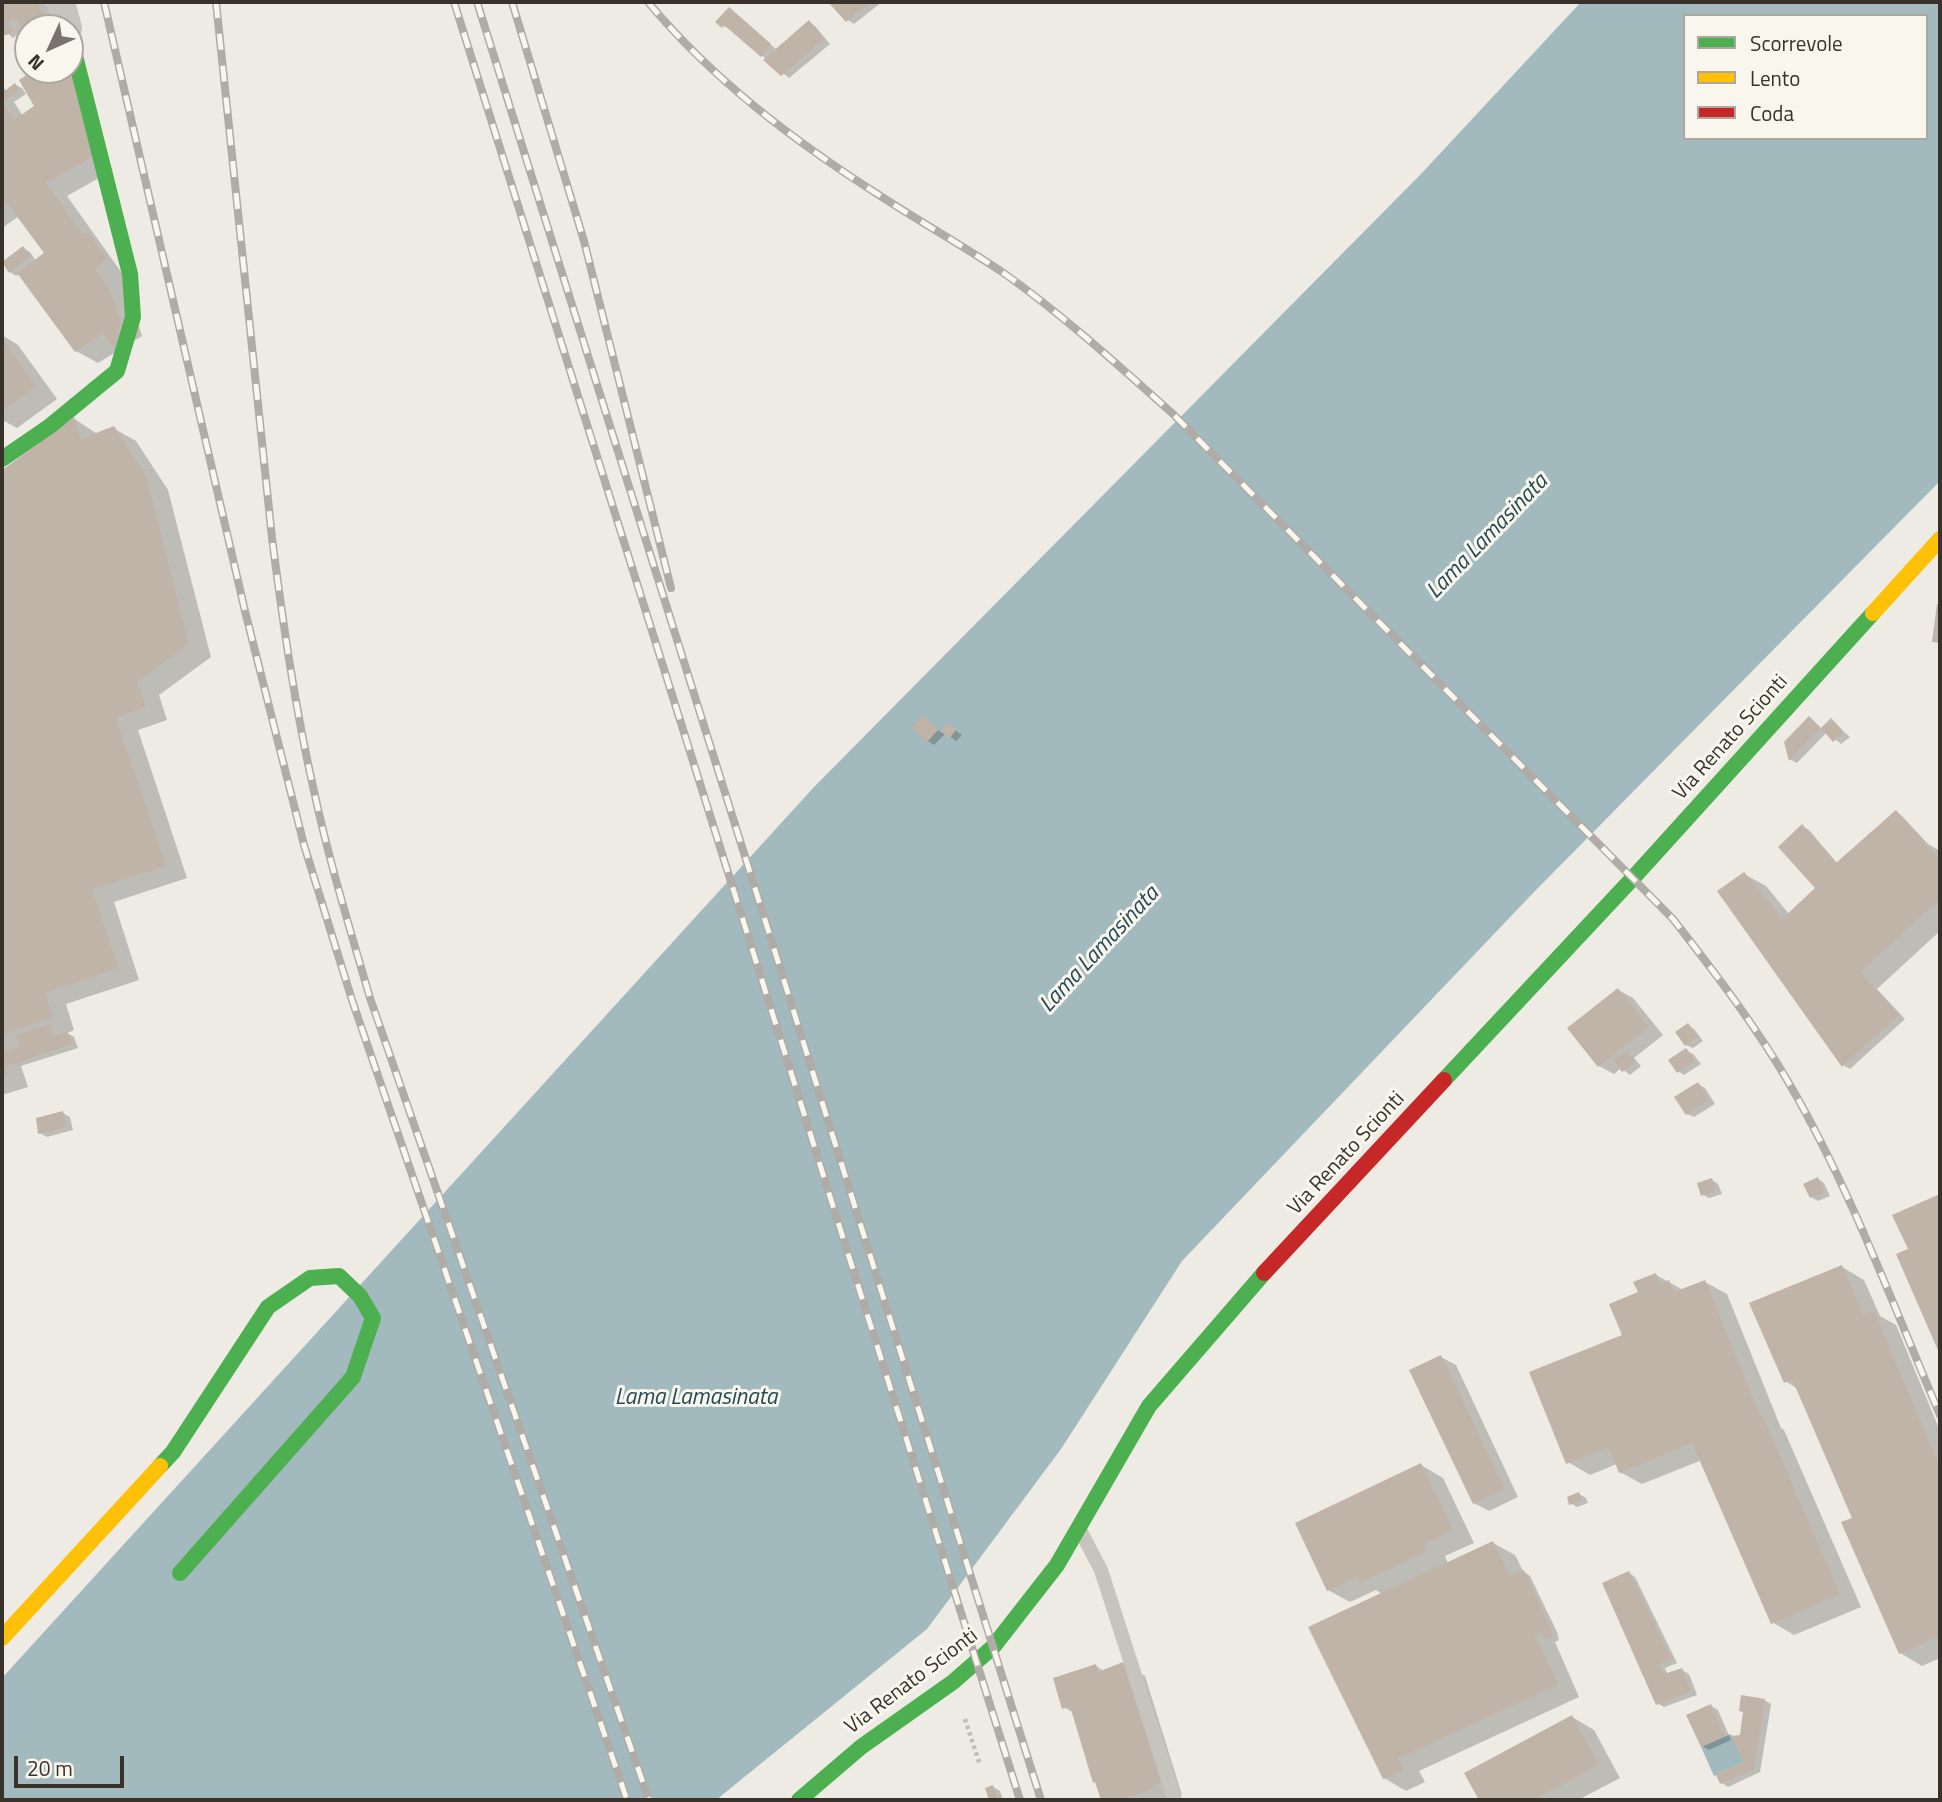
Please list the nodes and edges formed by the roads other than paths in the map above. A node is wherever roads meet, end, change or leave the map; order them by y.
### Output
1 (82, 84) edge
2 (2, 459) edge
3 (1940, 539) edge
4 (1079, 1528) junction
5 (180, 1573) dead end
6 (2, 1638) edge
7 (799, 1800) edge
8 (1175, 1800) edge

1 - 2 street
3 - 4 street, Via Renato Scionti
4 - 7 street, Via Renato Scionti
4 - 8 lane
5 - 6 street

